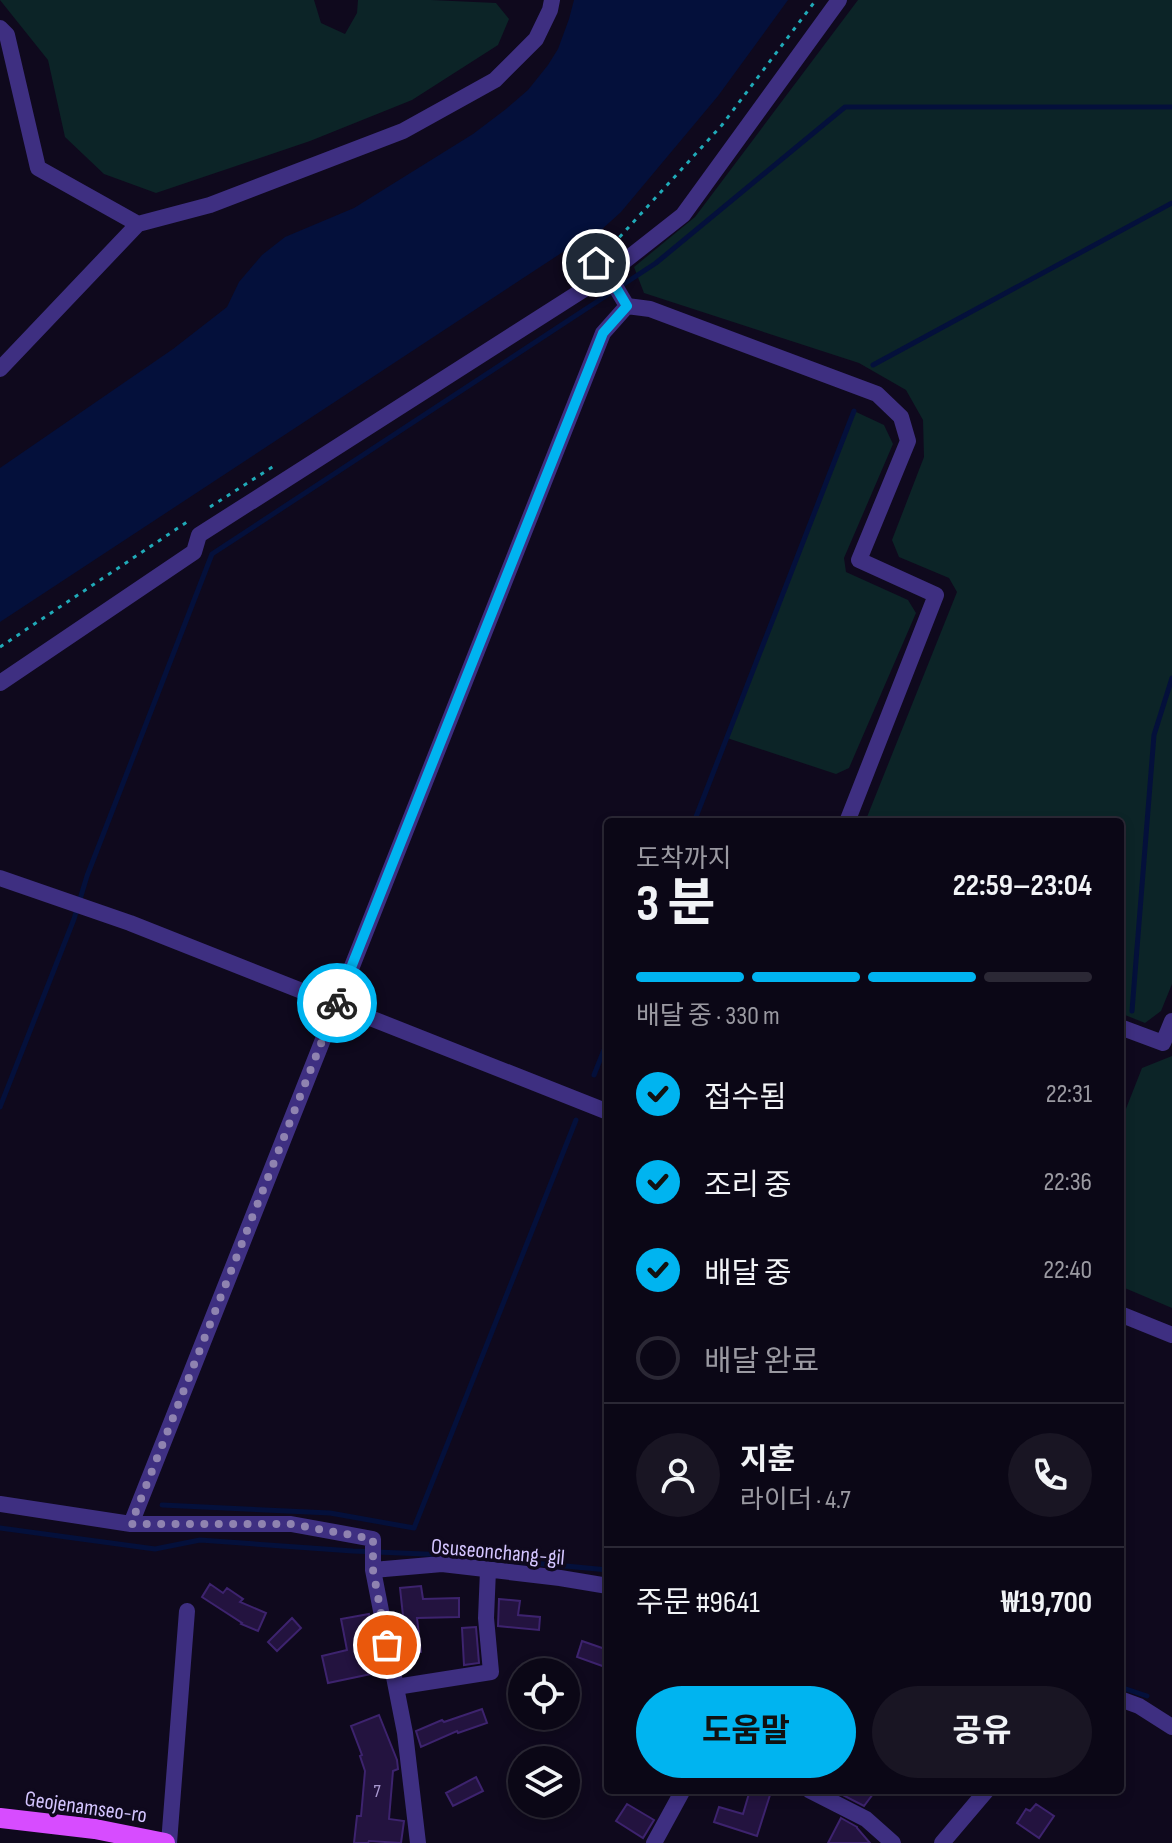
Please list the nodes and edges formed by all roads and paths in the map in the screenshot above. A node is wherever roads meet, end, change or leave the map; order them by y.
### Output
1 (552, 0) edge
2 (816, 0) edge
3 (839, 0) edge
4 (0, 28) edge
5 (138, 224) junction
6 (602, 268) junction
7 (627, 306) junction
8 (0, 369) edge
9 (277, 464) dead end
10 (211, 506) dead end
11 (198, 515) dead end
12 (0, 647) edge
13 (0, 683) edge
14 (849, 818) edge
15 (0, 878) edge
16 (336, 1004) junction
17 (1172, 1021) edge
18 (1124, 1028) edge
19 (604, 1110) edge
20 (1124, 1316) edge
21 (1172, 1335) edge
22 (0, 1504) edge
23 (131, 1524) junction
24 (373, 1570) junction
25 (488, 1570) junction
26 (604, 1585) edge
27 (187, 1611) dead end
28 (396, 1687) junction
29 (1124, 1700) edge
30 (1172, 1727) edge
31 (681, 1794) edge
32 (817, 1794) edge
33 (984, 1794) edge
34 (0, 1818) edge
35 (167, 1843) edge
36 (418, 1843) edge
37 (654, 1843) edge
38 (893, 1843) edge
39 (942, 1843) edge

1 - 5 street
2 - 6 path
3 - 6 street
4 - 5 street
5 - 8 street
6 - 7 street
6 - 13 street
7 - 14 street
7 - 16 street
9 - 10 path
11 - 12 path
15 - 16 street
16 - 19 street
16 - 23 street
17 - 18 street
20 - 21 street
22 - 23 street
23 - 24 street
24 - 25 street, Osuseonchang-gil
24 - 28 street
25 - 26 street, Osuseonchang-gil
25 - 28 street
27 - 35 street
28 - 36 street
29 - 30 street
31 - 37 street
32 - 38 street
33 - 39 street
34 - 35 main road, Geojenamseo-ro

